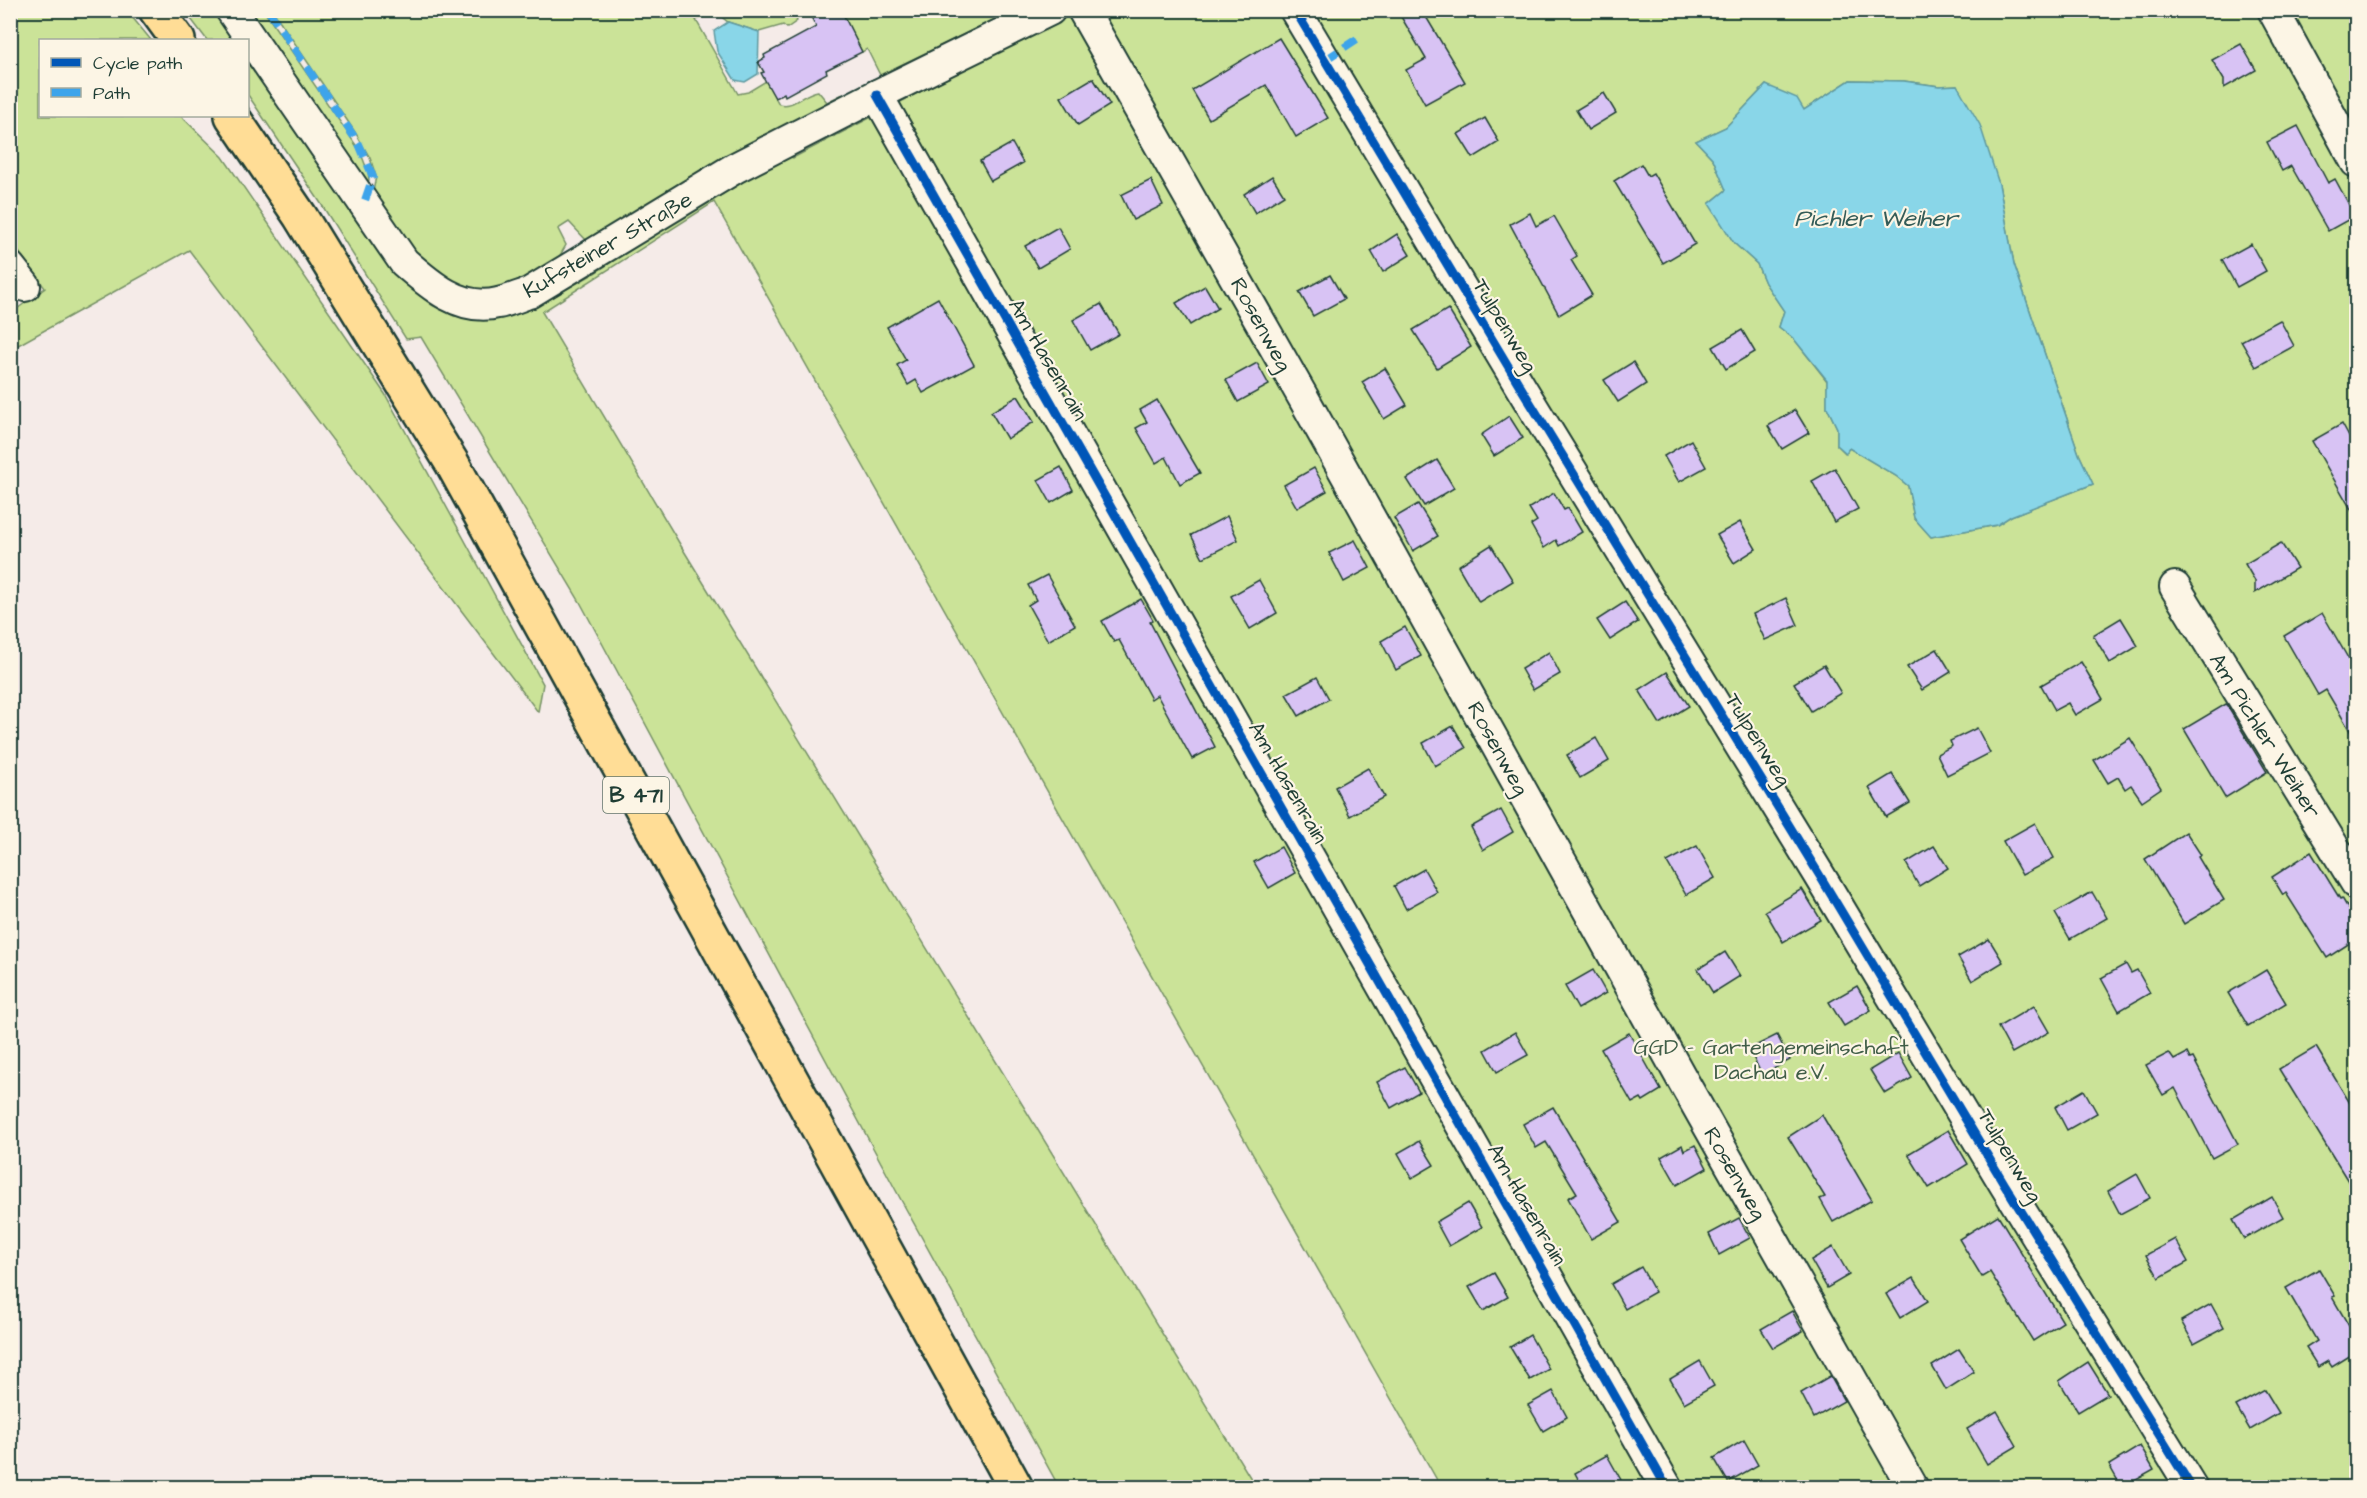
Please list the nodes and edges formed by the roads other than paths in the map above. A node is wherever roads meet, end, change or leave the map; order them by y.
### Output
1 (156, 10) edge
2 (231, 10) edge
3 (1050, 10) edge
4 (1083, 10) edge
5 (1295, 10) edge
6 (2273, 10) edge
7 (177, 39) edge
8 (877, 95) junction
9 (233, 117) edge
10 (2356, 162) edge
11 (2175, 587) dead end
12 (2356, 883) edge
13 (1016, 1488) edge
14 (1666, 1488) edge
15 (1913, 1488) edge
16 (2192, 1488) edge

1 - 7 highway
2 - 8 street, Kufsteiner Straße
3 - 8 street, Kufsteiner Straße
4 - 15 street, Rosenweg
5 - 16 street, Tulpenweg
6 - 10 street
8 - 14 street, Am Hasenrain
9 - 13 highway, B 471
11 - 12 street, Am Pichler Weiher

